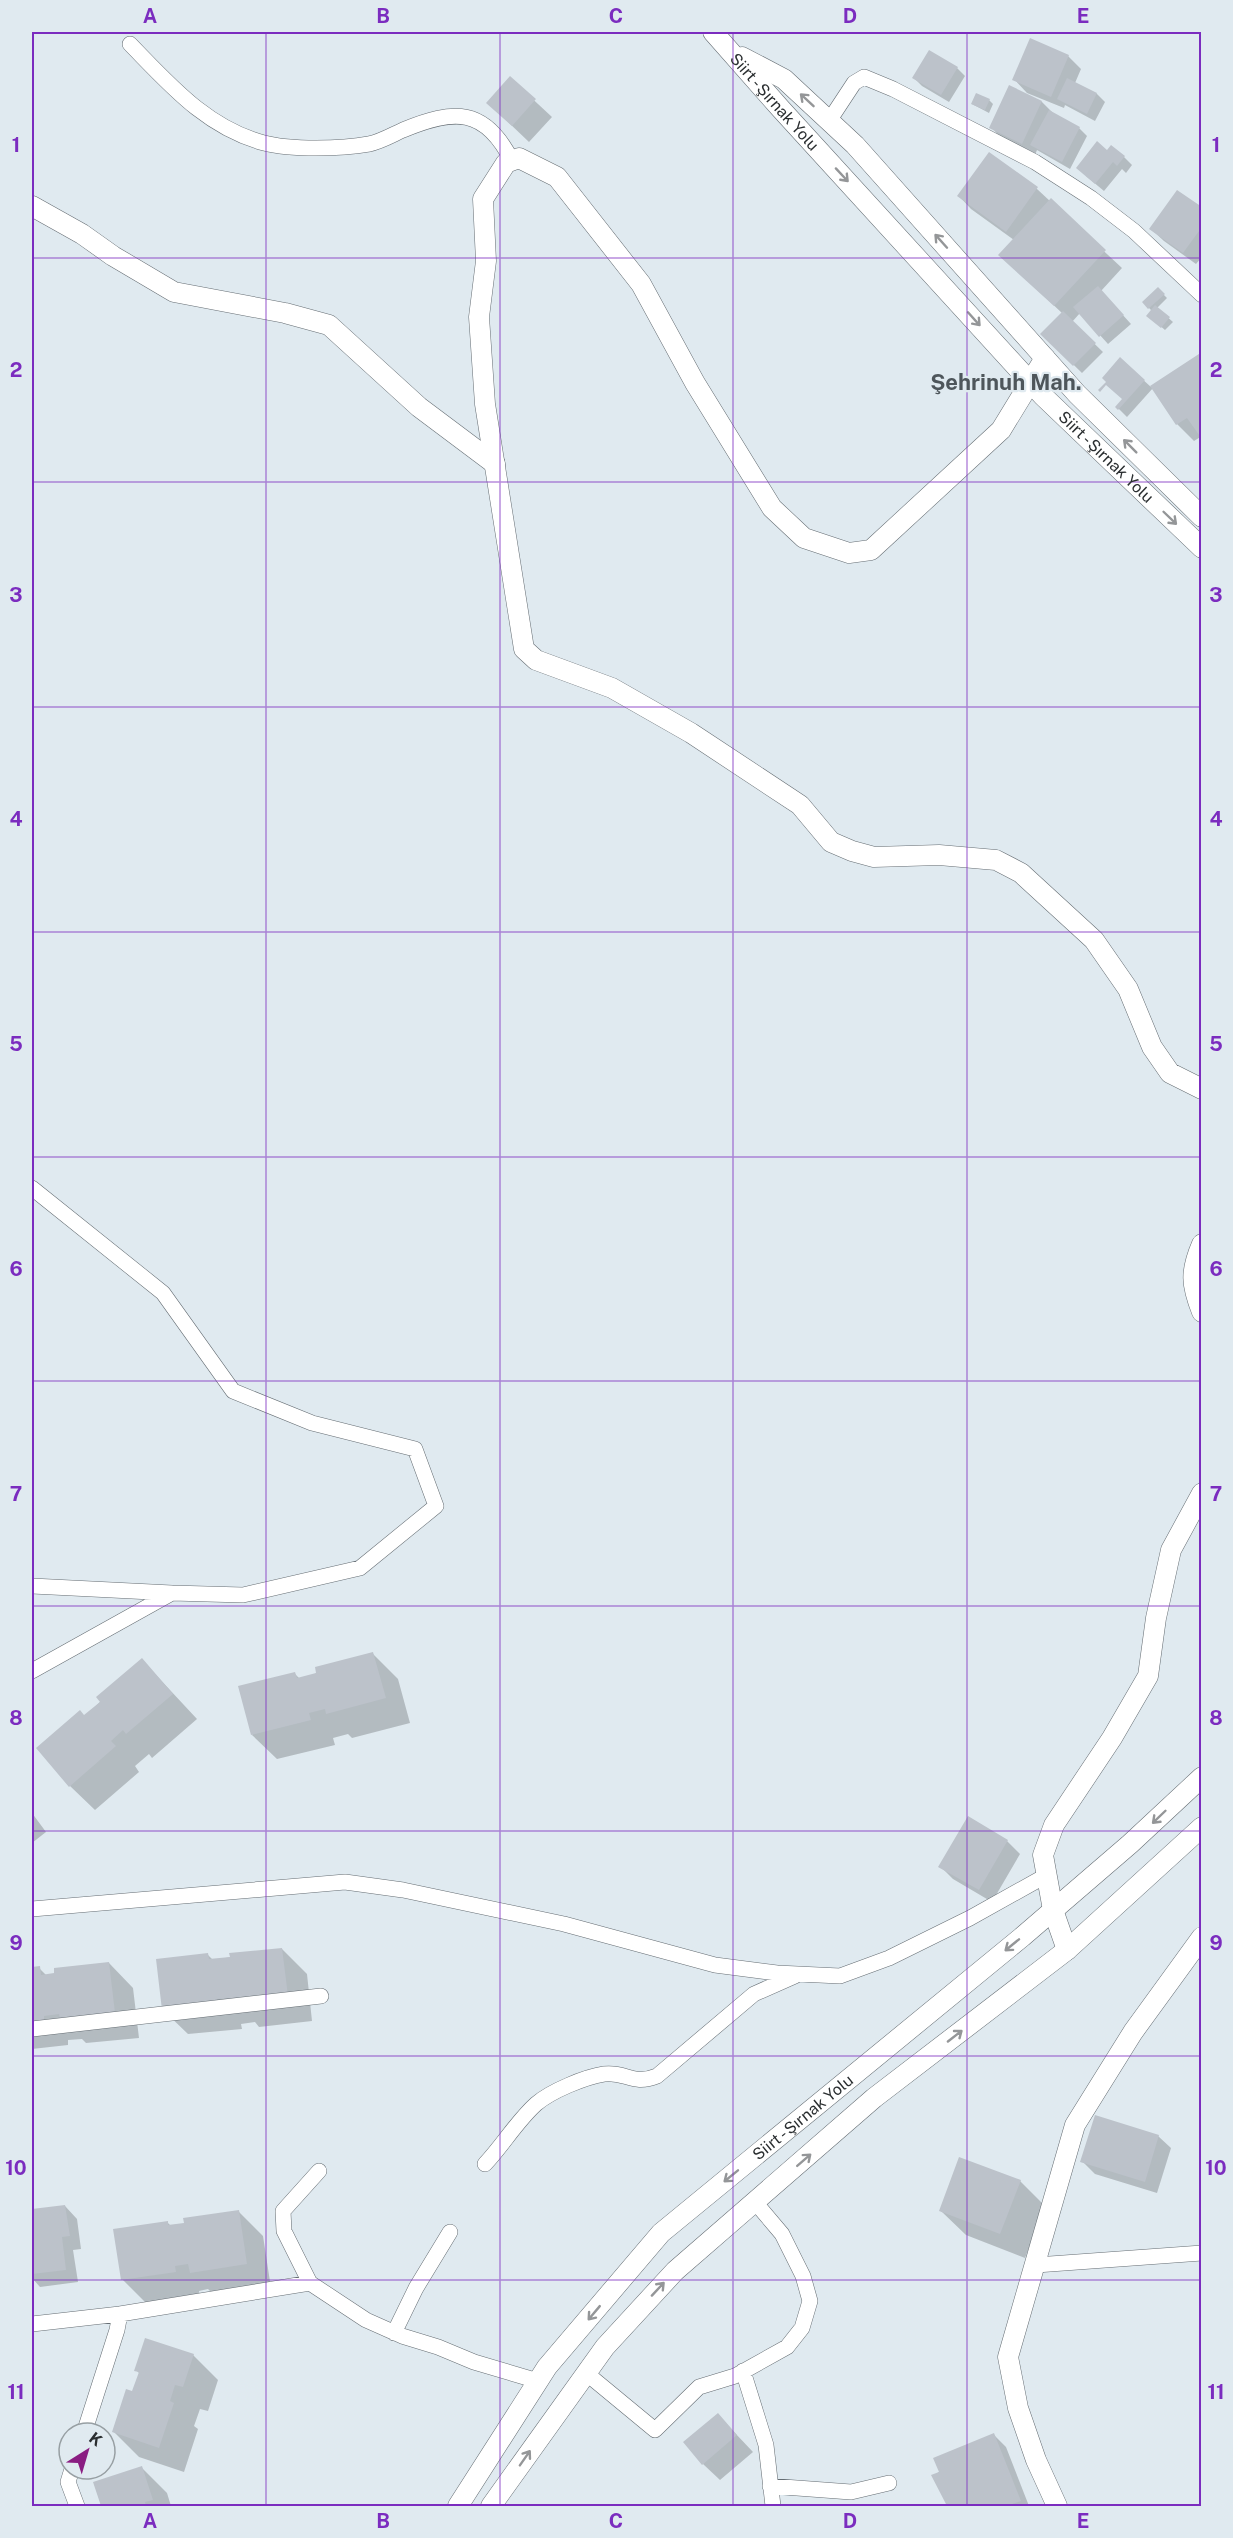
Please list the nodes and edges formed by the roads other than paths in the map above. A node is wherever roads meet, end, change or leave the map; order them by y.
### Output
1 (713, 32) edge
2 (130, 44) dead end
3 (734, 53) junction
4 (829, 121) junction
5 (512, 161) junction
6 (32, 206) edge
7 (1202, 295) edge
8 (1045, 358) junction
9 (1032, 383) junction
10 (495, 464) junction
11 (1202, 517) edge
12 (1202, 548) edge
13 (1202, 1089) edge
14 (32, 1188) edge
15 (1202, 1244) edge
16 (1202, 1312) edge
17 (1202, 1493) edge
18 (32, 1586) edge
19 (172, 1593) junction
20 (32, 1671) edge
21 (1202, 1777) edge
22 (1202, 1827) edge
23 (1047, 1875) junction
24 (32, 1909) edge
25 (1053, 1910) junction
26 (1202, 1937) edge
27 (1067, 1950) junction
28 (797, 1974) junction
29 (321, 1996) dead end
30 (32, 2029) edge
31 (485, 2164) dead end
32 (319, 2170) dead end
33 (755, 2202) junction
34 (450, 2232) dead end
35 (1202, 2253) edge
36 (1036, 2265) junction
37 (310, 2283) junction
38 (120, 2314) junction
39 (32, 2324) edge
40 (394, 2333) junction
41 (743, 2371) junction
42 (586, 2373) junction
43 (538, 2381) junction
44 (88, 2421) edge
45 (68, 2481) edge
46 (890, 2483) dead end
47 (770, 2486) junction
48 (77, 2506) edge
49 (458, 2506) edge
50 (491, 2506) edge
51 (773, 2506) edge
52 (1057, 2506) edge

1 - 3 street, Siirt - Şırnak Yolu
2 - 5 street
4 -> 3 street, Siirt - Şırnak Yolu
3 -> 9 street, Siirt - Şırnak Yolu
4 - 7 street
8 -> 4 street, Siirt - Şırnak Yolu
5 - 9 street
5 - 10 street
6 - 10 street
8 - 9 street
11 -> 8 street, Siirt - Şırnak Yolu
9 -> 12 street, Siirt - Şırnak Yolu
10 - 13 street
14 - 19 street
15 - 16 street
17 - 23 street
18 - 19 street
19 - 20 street
21 -> 25 street, Siirt - Şırnak Yolu
22 - 27 street, Siirt - Şırnak Yolu
23 - 25 street
23 - 28 street
24 - 28 street
25 - 27 street
25 -> 43 street, Siirt - Şırnak Yolu
26 - 36 street
33 -> 27 street, Siirt - Şırnak Yolu
28 - 31 street
29 - 30 street
32 - 37 street
33 - 41 street
42 -> 33 street, Siirt - Şırnak Yolu
34 - 40 street
35 - 36 street
36 - 52 street
37 - 38 street
37 - 40 street
38 - 39 street
38 - 44 street
40 - 43 street
41 - 42 street
41 - 47 street
50 -> 42 street, Siirt - Şırnak Yolu
43 - 49 street, Siirt - Şırnak Yolu
45 - 48 street
46 - 47 street
47 - 51 street

